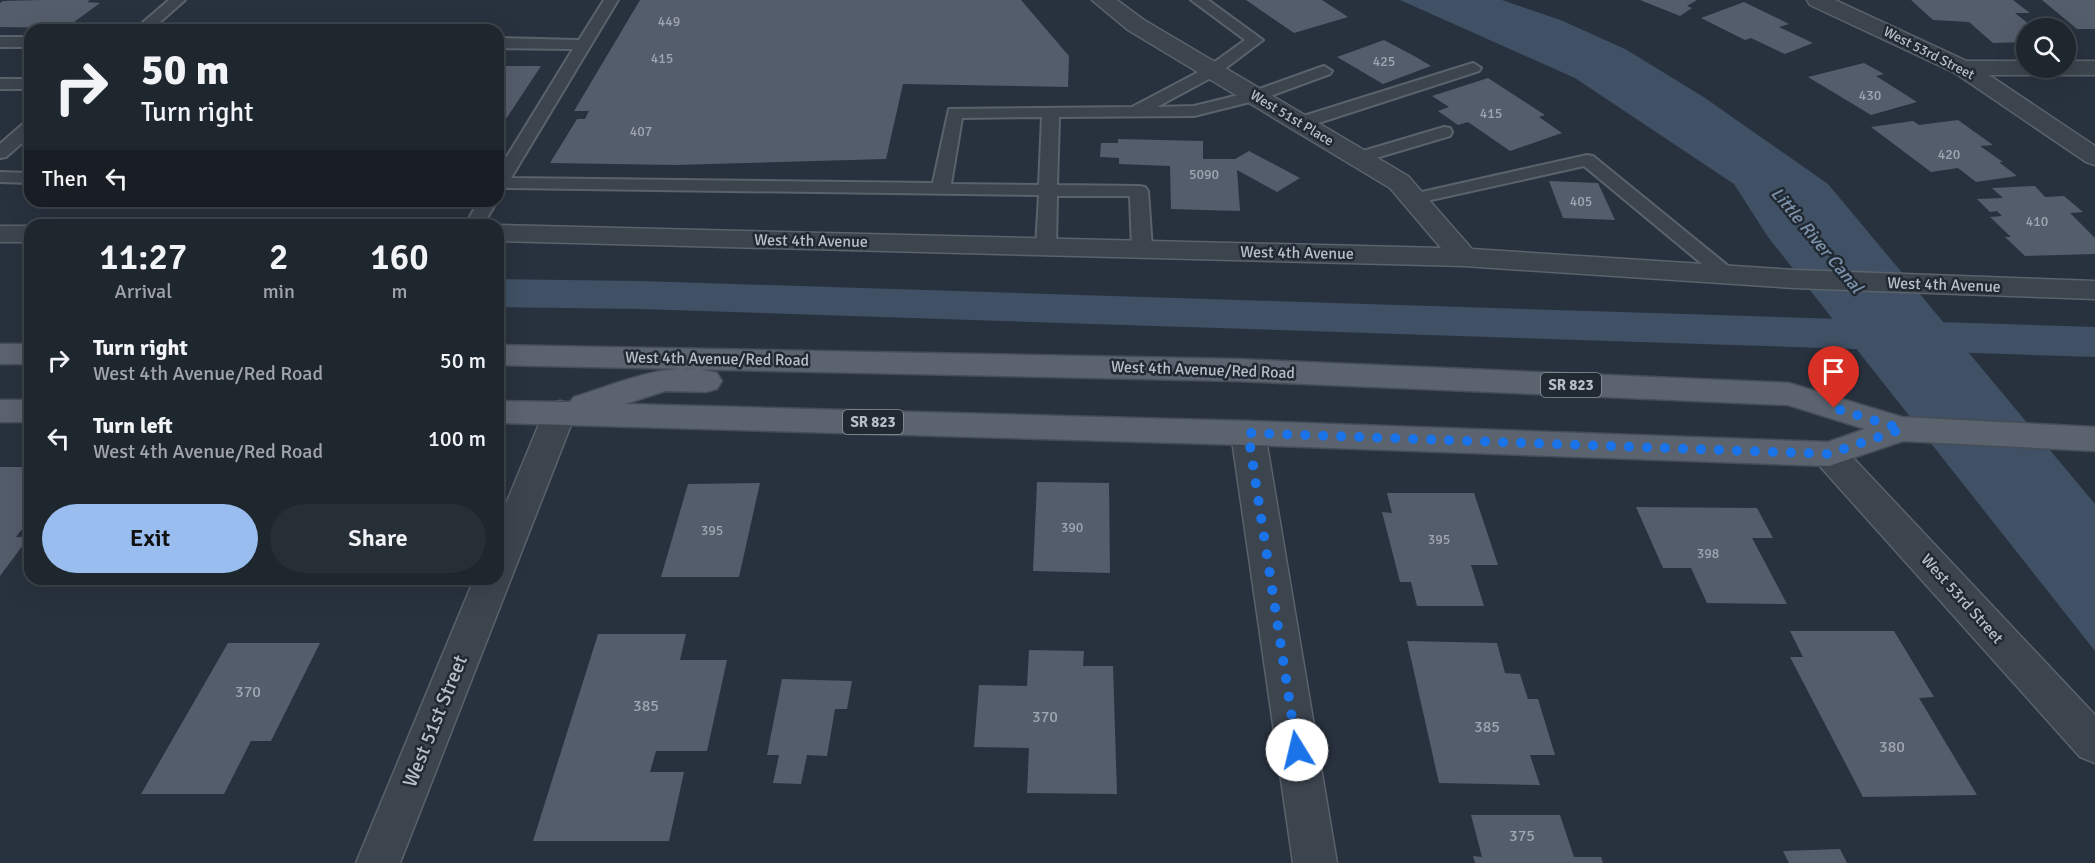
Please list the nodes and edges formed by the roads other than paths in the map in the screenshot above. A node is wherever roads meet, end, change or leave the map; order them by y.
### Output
1 (178, 0) edge
2 (611, 0) edge
3 (1103, 0) edge
4 (1198, 0) edge
5 (1818, 0) edge
6 (149, 24) edge
7 (0, 42) edge
8 (24, 42) edge
9 (504, 43) edge
10 (582, 45) junction
11 (1473, 68) dead end
12 (1963, 68) junction
13 (2095, 68) edge
14 (1212, 71) junction
15 (1324, 71) dead end
16 (15, 84) edge
17 (1256, 96) junction
18 (0, 97) edge
19 (1051, 112) junction
20 (1135, 112) junction
21 (1300, 123) junction
22 (24, 132) edge
23 (1444, 132) dead end
24 (0, 153) edge
25 (2095, 157) edge
26 (1359, 159) junction
27 (504, 173) edge
28 (0, 177) edge
29 (24, 177) edge
30 (504, 183) edge
31 (941, 189) junction
32 (1048, 190) junction
33 (1413, 199) junction
34 (504, 233) edge
35 (0, 234) edge
36 (24, 234) edge
37 (1046, 247) junction
38 (1142, 249) junction
39 (1464, 257) junction
40 (1726, 274) junction
41 (2095, 290) edge
42 (0, 354) edge
43 (24, 354) edge
44 (504, 355) edge
45 (973, 364) junction
46 (0, 411) edge
47 (24, 411) edge
48 (504, 412) edge
49 (560, 412) junction
50 (1902, 429) junction
51 (1248, 433) junction
52 (2095, 439) edge
53 (1829, 454) junction
54 (504, 552) edge
55 (491, 585) edge
56 (2095, 744) edge
57 (378, 863) edge
58 (1315, 863) edge

1 - 6 lane
2 - 10 lane
3 - 14 street, West 51st Place
4 - 14 lane
5 - 12 street, West 53rd Street
7 - 8 lane
9 - 10 lane
10 - 27 lane
11 - 21 lane
12 - 13 street
12 - 25 street, West 53rd Street
14 - 17 street, West 51st Place
14 - 20 lane
15 - 17 lane
16 - 18 lane
17 - 20 lane
17 - 21 street, West 51st Place
19 - 20 lane
19 - 31 lane
19 - 32 lane
21 - 26 street, West 51st Place
22 - 24 lane
23 - 26 lane
26 - 33 street, West 51st Place
28 - 29 lane
30 - 31 lane
31 - 32 lane
32 - 37 lane
32 - 38 lane
33 - 39 street, West 51st Place
33 - 40 lane
34 - 37 street, West 4th Avenue
35 - 36 street
37 - 38 street, West 4th Avenue
38 - 39 street, West 4th Avenue
39 - 40 street, West 4th Avenue
40 - 41 street, West 4th Avenue
42 - 43 main road
44 - 45 main road, West 4th Avenue/Red Road / SR 823
45 - 49 main road
45 - 50 main road, West 4th Avenue/Red Road / SR 823
46 - 47 main road
48 - 49 main road, West 4th Avenue/Red Road / SR 823
49 - 51 main road, West 4th Avenue/Red Road / SR 823
49 - 54 street
50 - 52 main road, West 4th Avenue/Red Road / SR 823
50 - 53 main road, West 4th Avenue/Red Road / SR 823
51 - 53 main road, West 4th Avenue/Red Road / SR 823
51 - 58 street
53 - 56 street, West 53rd Street
55 - 57 street, West 51st Street

